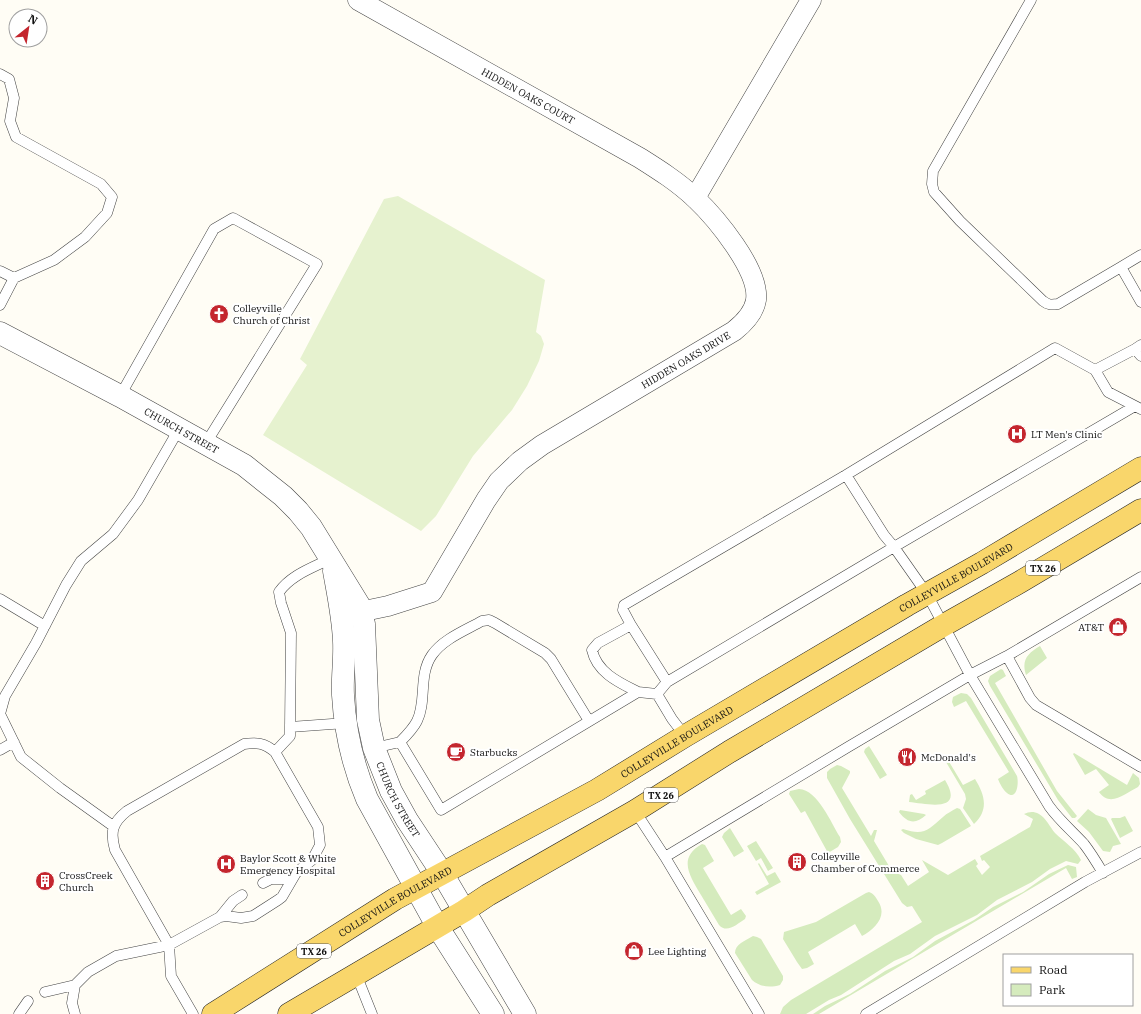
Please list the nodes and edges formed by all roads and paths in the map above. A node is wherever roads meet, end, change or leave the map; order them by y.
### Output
1 (358, 0) edge
2 (811, 0) edge
3 (1032, 0) edge
4 (0, 74) edge
5 (695, 198) junction
6 (1141, 255) edge
7 (1121, 267) junction
8 (0, 270) edge
9 (14, 278) junction
10 (1141, 302) edge
11 (0, 305) edge
12 (0, 333) edge
13 (1139, 350) edge
14 (1095, 370) junction
15 (120, 396) junction
16 (1138, 408) edge
17 (179, 429) junction
18 (206, 443) junction
19 (1141, 468) edge
20 (846, 475) junction
21 (1141, 510) edge
22 (894, 547) junction
23 (332, 562) junction
24 (1141, 577) edge
25 (927, 594) junction
26 (0, 599) edge
27 (351, 614) junction
28 (944, 624) junction
29 (631, 625) junction
30 (45, 626) junction
31 (1007, 656) junction
32 (970, 676) junction
33 (667, 682) junction
34 (638, 692) junction
35 (658, 694) junction
36 (3, 695) edge
37 (589, 721) junction
38 (346, 723) junction
39 (290, 727) junction
40 (685, 736) junction
41 (14, 742) junction
42 (400, 742) junction
43 (374, 748) junction
44 (0, 750) edge
45 (275, 752) junction
46 (352, 753) junction
47 (1141, 767) edge
48 (635, 811) junction
49 (113, 826) junction
50 (1141, 852) edge
51 (665, 857) junction
52 (442, 873) junction
53 (1103, 873) junction
54 (292, 878) junction
55 (263, 883) dead end
56 (416, 887) junction
57 (242, 895) dead end
58 (464, 911) junction
59 (220, 917) junction
60 (437, 926) junction
61 (170, 945) junction
62 (356, 974) junction
63 (75, 985) junction
64 (45, 992) dead end
65 (28, 1001) dead end
66 (19, 1014) edge
67 (75, 1014) edge
68 (193, 1014) edge
69 (213, 1014) edge
70 (289, 1014) edge
71 (372, 1014) edge
72 (493, 1014) edge
73 (525, 1014) edge
74 (758, 1014) edge
75 (866, 1014) edge

1 - 5 street, HIDDEN OAKS COURT
2 - 5 street
3 - 7 lane
4 - 9 lane
5 - 27 street, HIDDEN OAKS DRIVE
6 - 7 lane
7 - 10 lane
8 - 9 lane
9 - 11 lane
12 - 15 street, CHURCH STREET
13 - 14 lane
14 - 16 lane
14 - 20 lane
15 - 17 street, CHURCH STREET
15 - 18 lane
16 - 22 lane
17 - 18 street, CHURCH STREET
17 - 30 lane
18 - 23 street, CHURCH STREET
19 - 25 main road, COLLEYVILLE BOULEVARD / TX 26
20 - 22 lane
20 - 29 lane
21 - 28 main road, TX 26
22 - 25 lane
22 - 33 lane
23 - 27 street, CHURCH STREET
23 - 39 lane
24 - 31 lane
25 - 28 lane
25 - 40 main road, COLLEYVILLE BOULEVARD / TX 26
26 - 30 lane
27 - 38 street, CHURCH STREET
27 - 43 street, CHURCH STREET
28 - 32 lane
28 - 48 main road, TX 26
29 - 33 lane
29 - 34 lane
30 - 36 lane
31 - 32 lane
31 - 47 lane
32 - 51 lane
32 - 53 lane
33 - 35 lane
34 - 35 lane
34 - 37 lane
35 - 40 lane
36 - 41 lane
37 - 42 lane
37 - 42 lane
38 - 39 lane
38 - 46 street, CHURCH STREET
39 - 45 lane
40 - 52 main road, COLLEYVILLE BOULEVARD / TX 26
41 - 44 lane
41 - 49 lane
42 - 43 lane
43 - 46 street
43 - 52 street, CHURCH STREET
45 - 49 lane
45 - 54 lane
46 - 56 street, CHURCH STREET
48 - 51 lane
48 - 58 main road, TX 26
49 - 61 lane
50 - 53 lane
51 - 74 lane
52 - 56 main road, COLLEYVILLE BOULEVARD / TX 26
52 - 58 street, CHURCH STREET
53 - 75 lane
54 - 55 lane
54 - 59 lane
56 - 60 street, CHURCH STREET
56 - 69 main road, COLLEYVILLE BOULEVARD / TX 26
57 - 59 lane
58 - 60 main road, TX 26
58 - 73 street, CHURCH STREET
59 - 61 lane
60 - 62 main road, TX 26
60 - 72 street, CHURCH STREET
61 - 63 lane
61 - 68 lane
62 - 70 main road, TX 26
62 - 71 lane
63 - 64 lane
63 - 67 lane
65 - 66 lane

